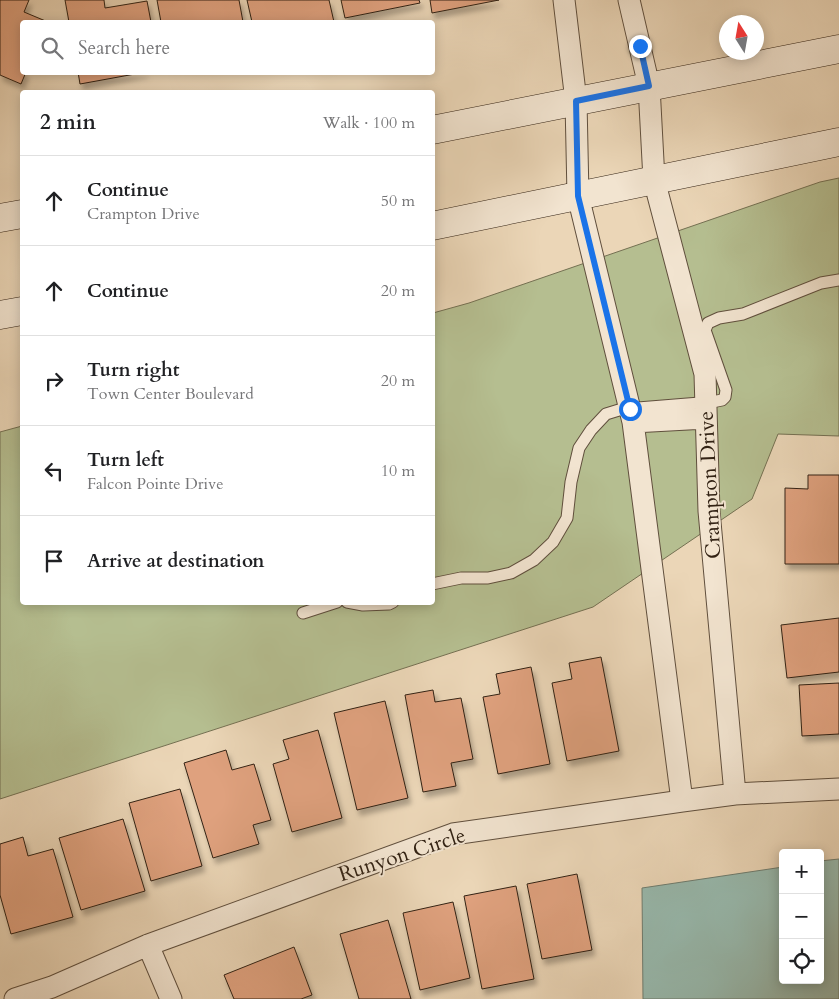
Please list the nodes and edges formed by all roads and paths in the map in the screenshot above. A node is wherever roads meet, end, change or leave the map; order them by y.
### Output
1 (564, 0) edge
2 (629, 0) edge
3 (839, 49) edge
4 (649, 86) junction
5 (576, 101) junction
6 (435, 129) edge
7 (839, 142) edge
8 (654, 180) junction
9 (578, 196) junction
10 (20, 214) edge
11 (0, 218) edge
12 (435, 225) edge
13 (839, 280) edge
14 (20, 310) edge
15 (0, 315) edge
16 (706, 410) junction
17 (631, 415) junction
18 (435, 583) edge
19 (328, 605) edge
20 (303, 613) dead end
21 (839, 789) edge
22 (734, 794) junction
23 (682, 800) junction
24 (148, 945) junction
25 (15, 999) edge
26 (171, 999) edge

1 - 5 street
2 - 4 street, Crampton Drive
3 - 4 main road
4 - 5 main road
4 - 8 street, Crampton Drive
5 - 6 main road
5 - 9 street
7 - 8 main road
8 - 9 main road
8 - 16 street, Crampton Drive
9 - 12 main road
9 - 17 street
10 - 11 main road
13 - 16 lane
14 - 15 main road
16 - 17 street
16 - 22 street, Crampton Drive
17 - 18 lane
17 - 23 street
19 - 20 lane
21 - 22 street, Runyon Circle
22 - 23 street, Runyon Circle
23 - 24 street, Runyon Circle
24 - 25 street, Runyon Circle
24 - 26 street

